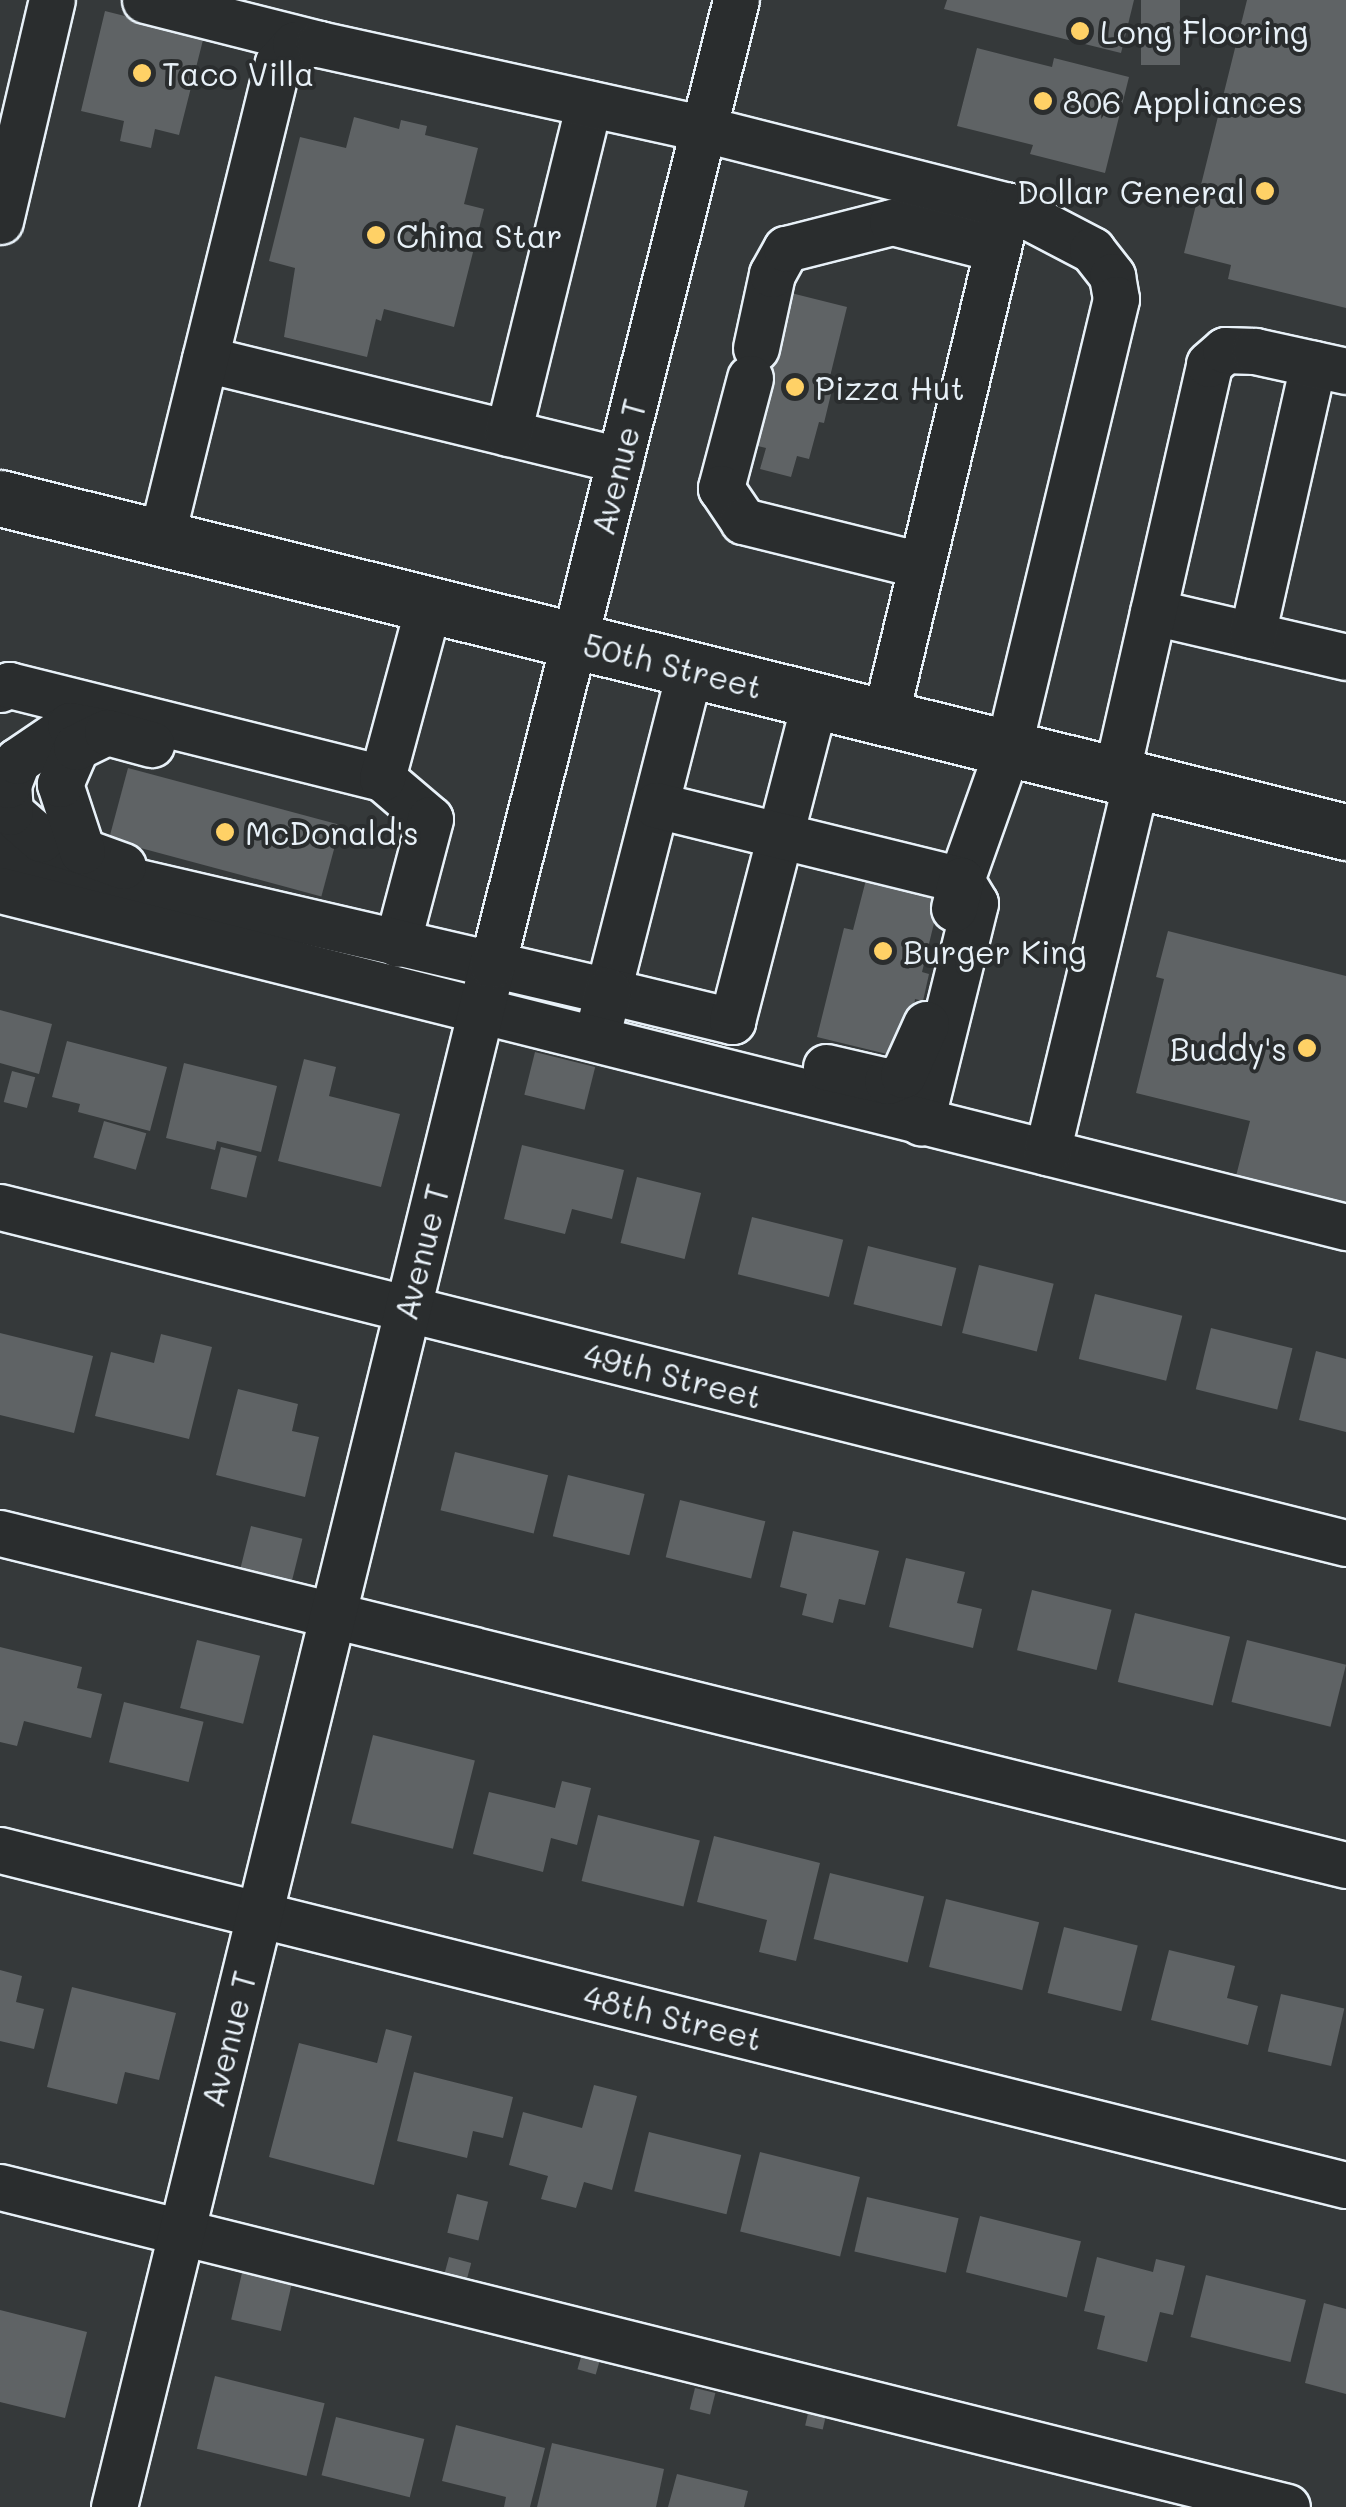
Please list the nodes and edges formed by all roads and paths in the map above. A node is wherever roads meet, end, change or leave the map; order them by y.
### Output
1 (52, 0) edge
2 (144, 0) edge
3 (736, 0) edge
4 (319, 44) junction
5 (589, 104) junction
6 (704, 129) junction
7 (1008, 206) junction
8 (0, 220) edge
9 (998, 249) junction
10 (205, 359) junction
11 (1330, 367) edge
12 (508, 432) junction
13 (620, 460) junction
14 (0, 498) edge
15 (161, 538) junction
16 (921, 565) junction
17 (429, 604) junction
18 (1153, 612) junction
19 (1252, 635) junction
20 (574, 640) junction
21 (1346, 657) edge
22 (690, 669) junction
23 (0, 689) edge
24 (816, 700) junction
25 (884, 717) junction
26 (245, 742) junction
27 (1008, 748) junction
28 (382, 778) junction
29 (1126, 778) junction
30 (656, 805) junction
31 (1346, 832) edge
32 (780, 836) junction
33 (0, 850) edge
34 (961, 880) junction
35 (0, 890) edge
36 (320, 924) junction
37 (397, 944) junction
38 (492, 965) junction
39 (608, 991) junction
40 (481, 1011) junction
41 (732, 1022) junction
42 (596, 1040) junction
43 (719, 1072) junction
44 (921, 1122) junction
45 (1046, 1152) junction
46 (0, 1207) edge
47 (1346, 1227) edge
48 (407, 1309) junction
49 (0, 1532) edge
50 (1346, 1543) edge
51 (331, 1616) junction
52 (0, 1850) edge
53 (1346, 1866) edge
54 (259, 1914) junction
55 (1346, 2185) edge
56 (0, 2187) edge
57 (181, 2232) junction
58 (114, 2507) edge
59 (1287, 2507) edge

1 - 8 street
2 - 4 street
3 - 6 street, Avenue T
4 - 5 street
4 - 10 street
5 - 6 street
5 - 12 street
6 - 7 street
6 - 13 street, Avenue T
7 - 9 street
7 - 27 street
9 - 16 street
9 - 16 street
10 - 12 street
10 - 15 street
11 - 18 street
11 - 19 street
12 - 13 street
13 - 20 street, Avenue T
14 - 15 main road, 50th Street
15 - 17 main road, 50th Street
16 - 25 street
17 - 20 main road, 50th Street
17 - 28 street
18 - 19 street
18 - 29 street
19 - 21 street
20 - 22 main road, 50th Street
20 - 38 street, Avenue T
22 - 24 main road, 50th Street
22 - 30 street
23 - 26 street
24 - 25 main road, 50th Street
24 - 32 street
25 - 27 main road, 50th Street
26 - 28 street
26 - 36 street
27 - 29 main road, 50th Street
27 - 34 street
28 - 37 street
29 - 31 main road, 50th Street
29 - 45 street
30 - 32 street
30 - 39 street
32 - 34 street
32 - 41 street
33 - 36 street
34 - 41 street
34 - 44 street
35 - 40 street
36 - 37 street
37 - 38 street
38 - 39 street
38 - 40 street, Avenue T
39 - 41 street
39 - 42 street
40 - 42 street
40 - 48 street, Avenue T
41 - 43 street
42 - 43 street
43 - 44 street
44 - 45 street
45 - 47 street
46 - 48 street, 49th Street
48 - 50 street, 49th Street
48 - 51 street, Avenue T
49 - 51 street
51 - 53 street
51 - 54 street, Avenue T
52 - 54 street, 48th Street
54 - 55 street, 48th Street
54 - 57 street, Avenue T
56 - 57 street
57 - 58 street, Avenue T
57 - 59 street

